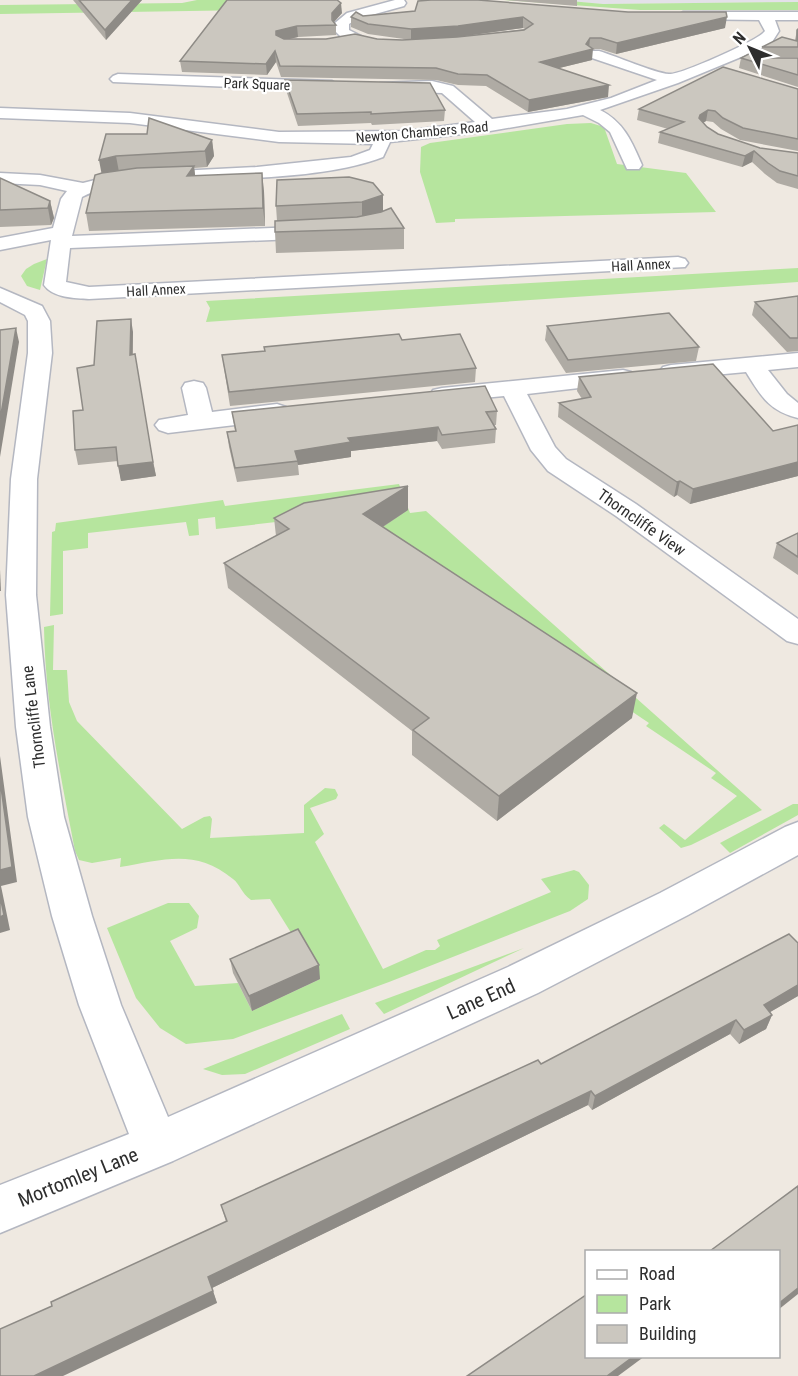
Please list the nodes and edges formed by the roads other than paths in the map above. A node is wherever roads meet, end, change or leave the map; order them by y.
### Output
1 (402, 3) edge
2 (664, 16) edge
3 (798, 16) edge
4 (764, 17) junction
5 (354, 39) junction
6 (331, 44) edge
7 (409, 45) edge
8 (594, 54) edge
9 (707, 66) junction
10 (735, 73) edge
11 (118, 78) dead end
12 (672, 80) junction
13 (585, 110) junction
14 (0, 113) edge
15 (490, 126) junction
16 (381, 137) junction
17 (633, 165) dead end
18 (0, 178) edge
19 (83, 189) junction
20 (344, 231) edge
21 (61, 241) junction
22 (0, 244) edge
23 (0, 263) edge
24 (678, 263) dead end
25 (0, 294) edge
26 (798, 360) edge
27 (753, 365) junction
28 (194, 388) dead end
29 (512, 388) junction
30 (421, 397) edge
31 (294, 410) edge
32 (798, 411) edge
33 (201, 419) junction
34 (168, 424) dead end
35 (798, 634) edge
36 (798, 837) edge
37 (157, 1145) junction
38 (0, 1209) edge

1 - 5 street
2 - 4 street
3 - 4 street
4 - 9 street, Newton Chambers Road
5 - 6 street
5 - 7 street
8 - 12 street
9 - 10 street
9 - 12 street, Newton Chambers Road
11 - 15 street, Park Square
12 - 13 street, Newton Chambers Road
13 - 15 street, Newton Chambers Road
13 - 17 street
14 - 16 street, Newton Chambers Road
15 - 16 street, Newton Chambers Road
16 - 19 street
18 - 19 street
19 - 21 street, Hall Annex
20 - 21 street
21 - 22 street
21 - 23 street
21 - 24 street, Hall Annex
25 - 37 street, Thorncliffe Lane
26 - 27 street
27 - 29 street
27 - 32 street
28 - 33 street
29 - 30 street
29 - 35 street, Thorncliffe View
31 - 33 street
33 - 34 street
36 - 37 street, Lane End
37 - 38 street, Mortomley Lane

